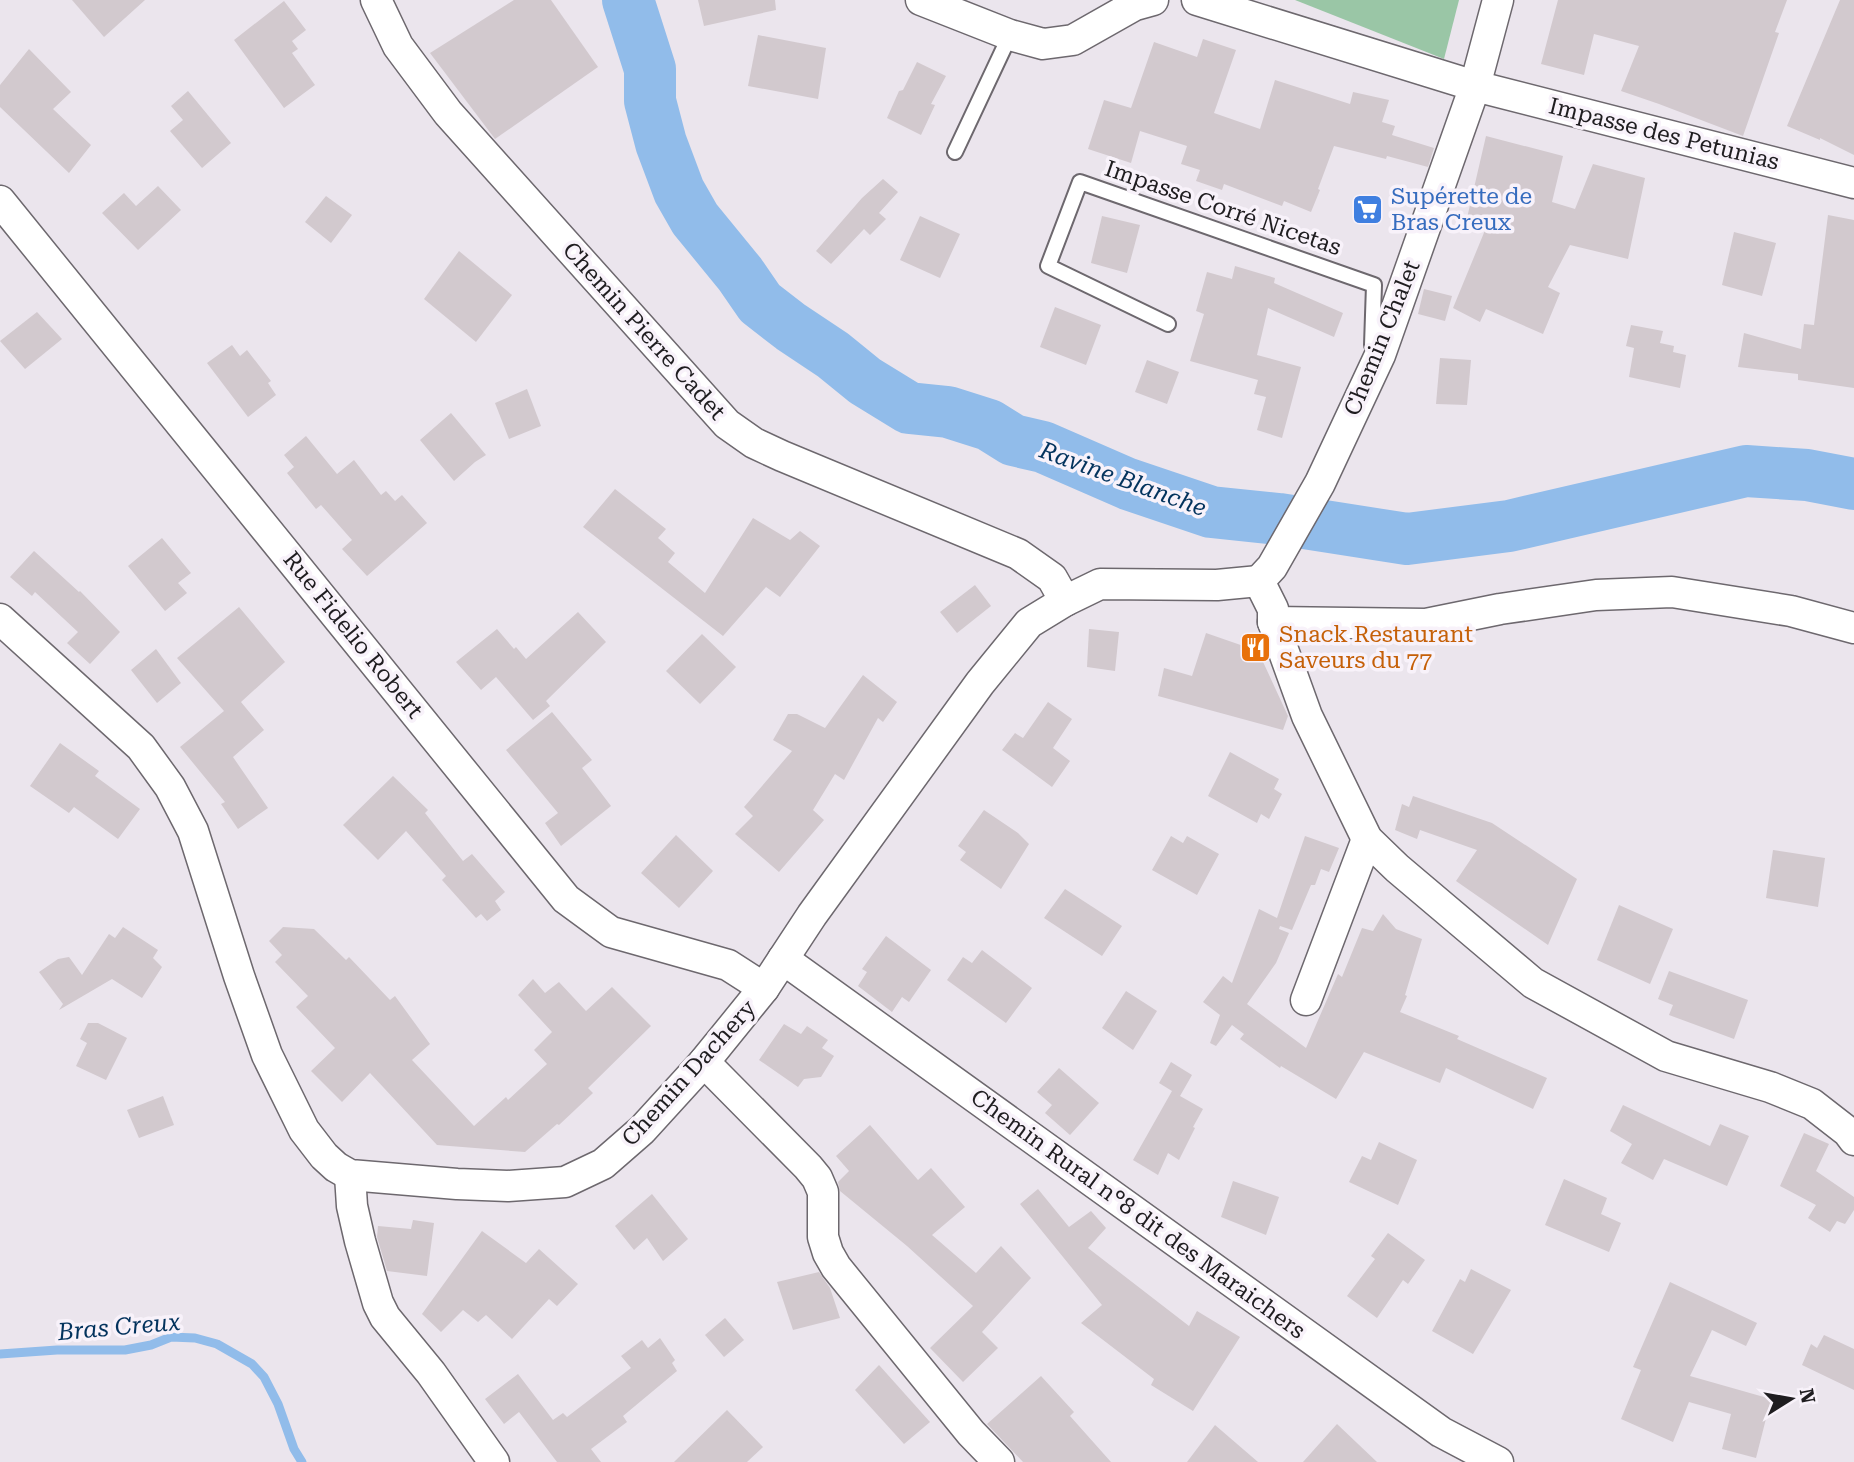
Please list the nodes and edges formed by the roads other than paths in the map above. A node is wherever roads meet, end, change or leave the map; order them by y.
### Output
1 (376, 0) edge
2 (921, 0) edge
3 (1153, 0) edge
4 (1197, 0) edge
5 (1498, 0) edge
6 (1010, 36) junction
7 (1475, 86) junction
8 (955, 152) dead end
9 (1854, 183) edge
10 (0, 201) edge
11 (1168, 324) dead end
12 (1380, 355) junction
13 (1266, 574) junction
14 (1065, 601) junction
15 (0, 619) edge
16 (1273, 622) junction
17 (1854, 628) edge
18 (1367, 839) junction
19 (783, 959) junction
20 (764, 988) junction
21 (1306, 1000) dead end
22 (704, 1062) junction
23 (1854, 1140) edge
24 (350, 1175) junction
25 (1492, 1460) edge
26 (494, 1462) edge
27 (999, 1462) edge

1 - 14 street, Chemin Pierre Cadet
2 - 6 street
3 - 6 street
4 - 7 street, Impasse des Petunias
5 - 7 street, Chemin Chalet
6 - 8 lane
7 - 9 street, Impasse des Petunias
7 - 12 street, Chemin Chalet
10 - 20 street, Rue Fidelio Robert
11 - 12 lane, Impasse Corré Nicetas
12 - 13 street, Chemin Chalet
13 - 14 street, Chemin Dachery
13 - 16 street
14 - 19 street, Chemin Dachery
15 - 24 street
16 - 17 street
16 - 18 street
18 - 21 street
18 - 23 street
19 - 20 street, Chemin Dachery
19 - 25 street, Chemin Rural n°8 dit des Maraichers
20 - 22 street, Chemin Dachery
22 - 24 street, Chemin Dachery
22 - 27 street
24 - 26 street

